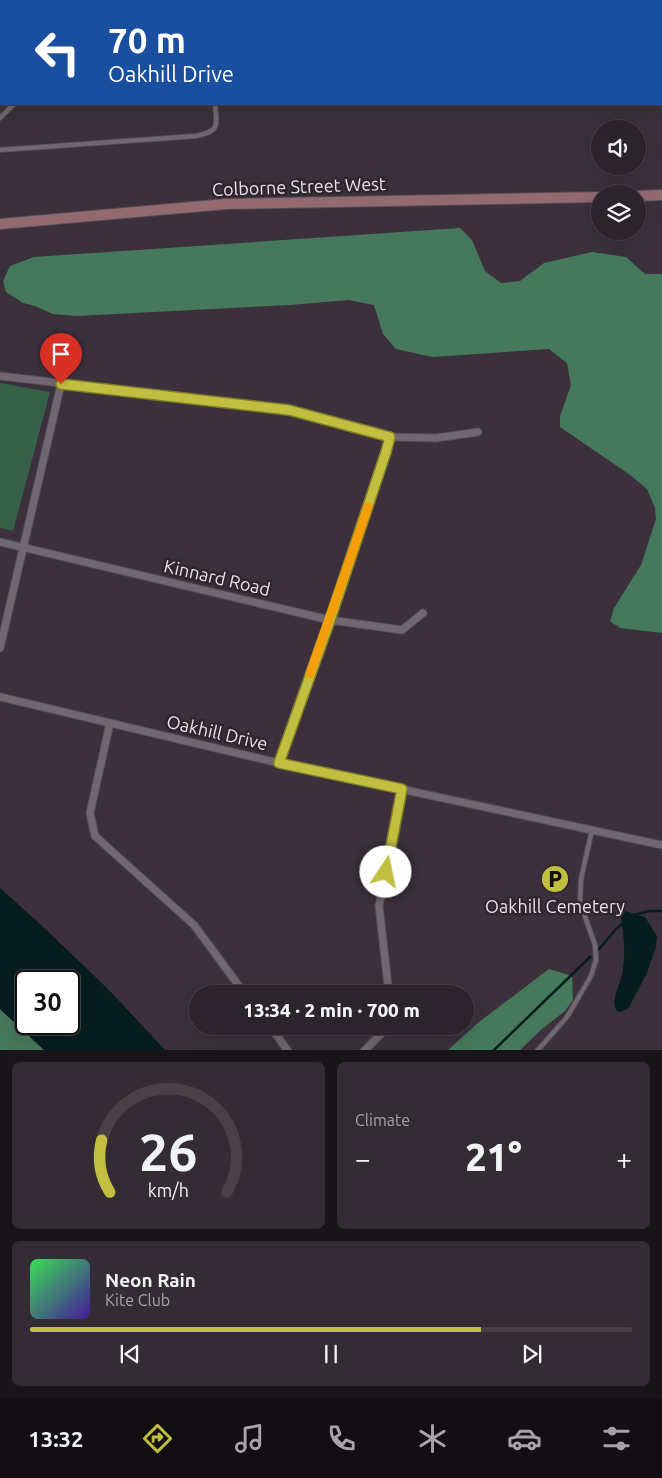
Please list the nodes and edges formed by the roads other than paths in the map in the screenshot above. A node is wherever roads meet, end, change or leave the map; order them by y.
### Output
1 (13, 105) edge
2 (215, 105) edge
3 (0, 118) edge
4 (0, 150) edge
5 (662, 195) edge
6 (591, 196) edge
7 (646, 196) edge
8 (0, 224) edge
9 (0, 376) edge
10 (61, 384) junction
11 (478, 432) dead end
12 (390, 437) junction
13 (0, 542) edge
14 (24, 548) junction
15 (423, 613) dead end
16 (330, 620) junction
17 (0, 648) edge
18 (0, 696) edge
19 (110, 723) junction
20 (279, 763) junction
21 (402, 789) junction
22 (592, 830) junction
23 (662, 845) edge
24 (238, 985) edge
25 (388, 985) edge
26 (277, 1035) edge
27 (380, 1035) edge
28 (288, 1050) edge
29 (364, 1050) edge
30 (537, 1050) edge

1 - 3 lane
2 - 4 lane
5 - 7 main road
6 - 8 main road, Colborne Street West
9 - 10 street
10 - 12 street
10 - 14 street
11 - 12 street
12 - 16 street
13 - 14 street, Kinnard Road
14 - 16 street, Kinnard Road
14 - 17 street
15 - 16 street, Kinnard Road
16 - 20 street
18 - 19 street, Oakhill Drive
19 - 20 street, Oakhill Drive
19 - 24 street
20 - 21 street, Oakhill Drive
21 - 22 street, Oakhill Drive
21 - 25 street
22 - 23 street, Oakhill Drive
22 - 30 lane
26 - 28 street
27 - 29 street

